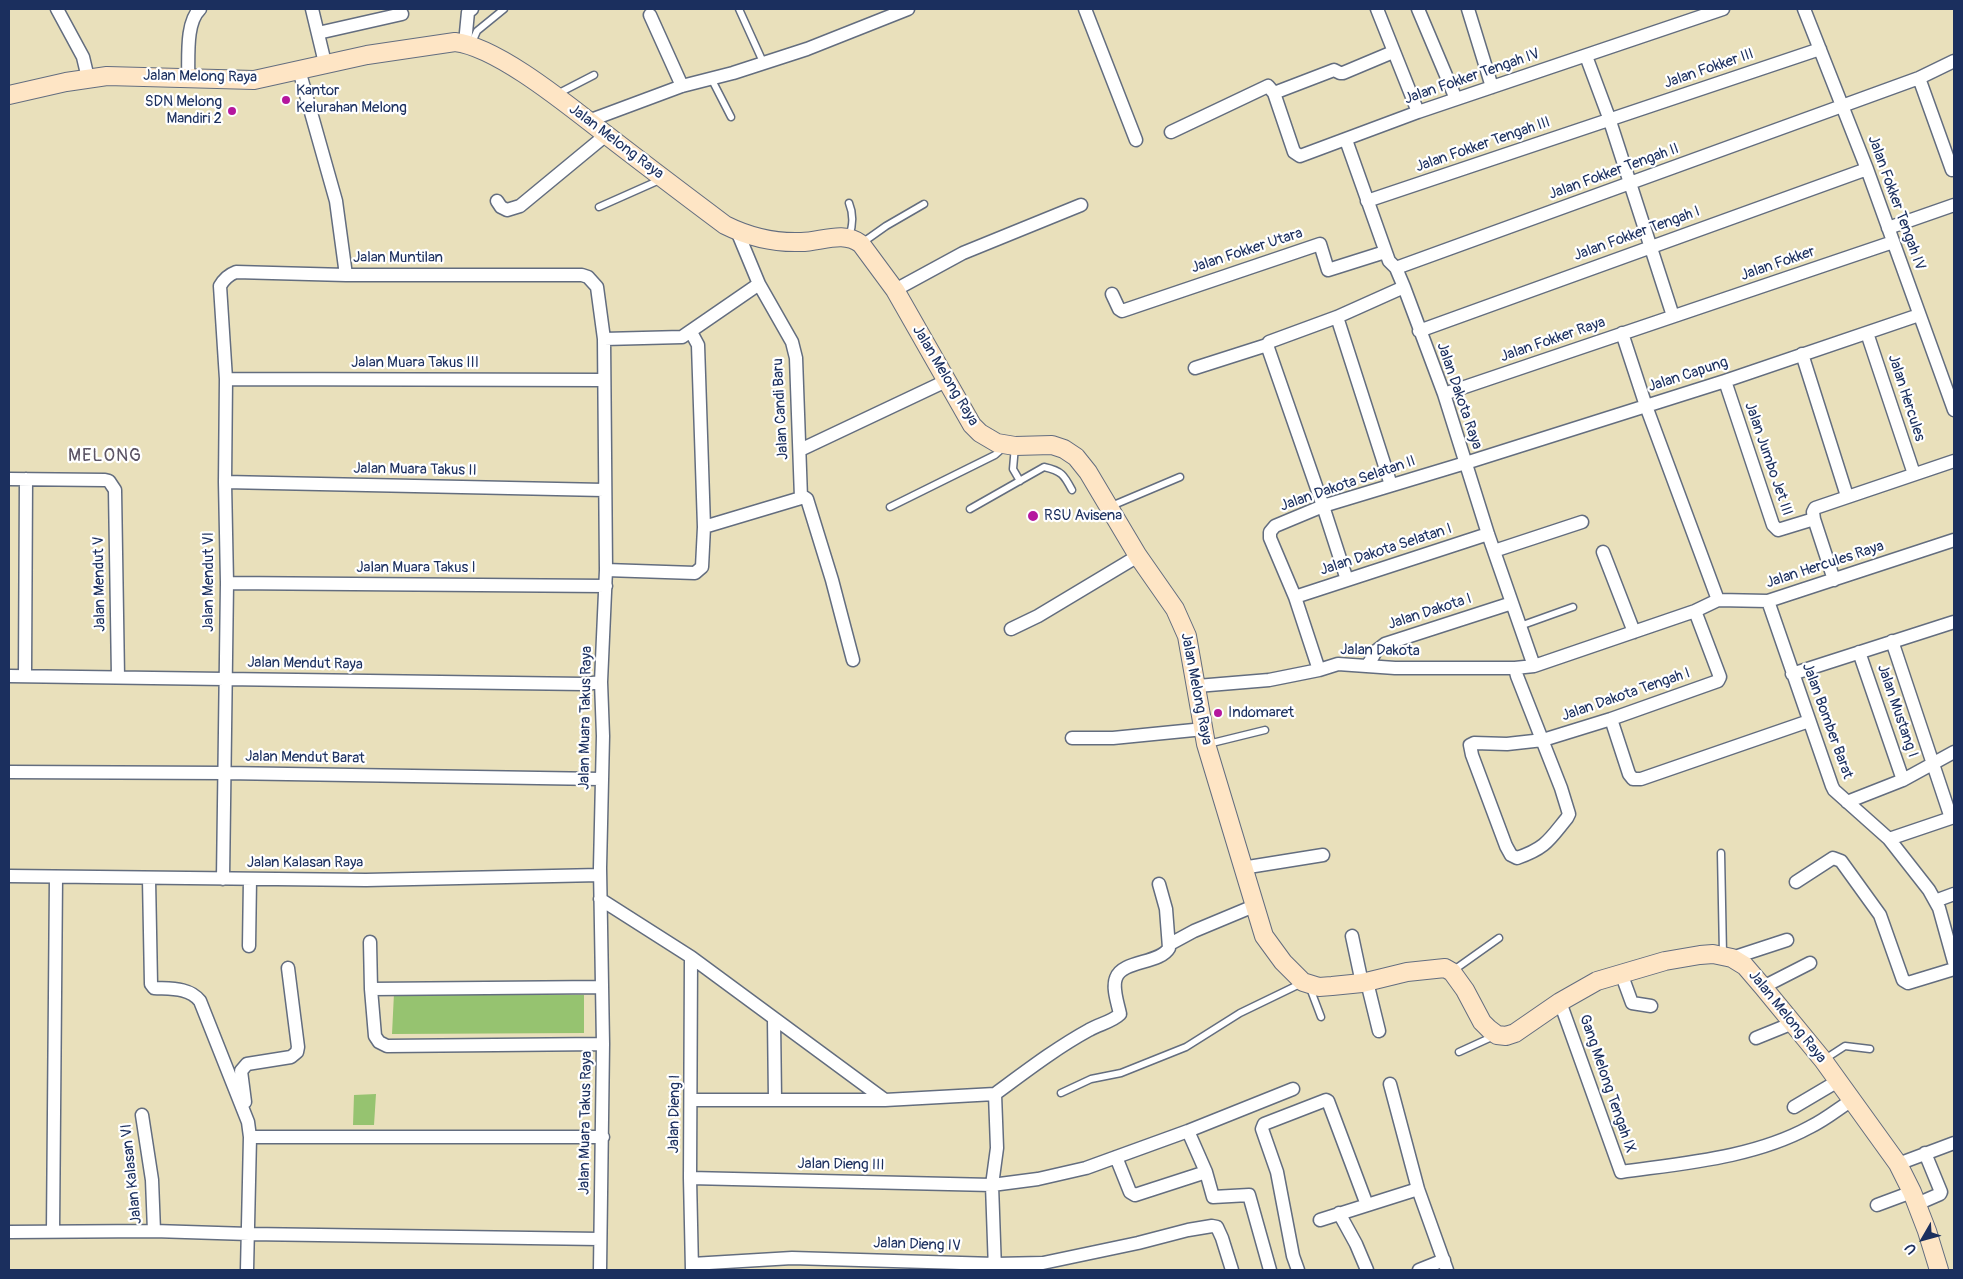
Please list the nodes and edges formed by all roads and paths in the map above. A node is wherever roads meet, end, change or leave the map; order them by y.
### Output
1 (57, 9) edge
2 (200, 9) edge
3 (312, 9) edge
4 (504, 9) edge
5 (739, 9) edge
6 (908, 9) edge
7 (1085, 9) edge
8 (1377, 9) edge
9 (1418, 9) edge
10 (1468, 9) edge
11 (1723, 9) edge
12 (1804, 9) edge
13 (468, 10) edge
14 (402, 14) dead end
15 (650, 15) dead end
16 (318, 33) junction
17 (468, 44) junction
18 (1820, 49) junction
19 (1393, 52) junction
20 (1586, 56) junction
21 (1954, 61) edge
22 (763, 62) junction
23 (325, 63) junction
24 (299, 70) junction
25 (594, 75) dead end
26 (88, 78) junction
27 (188, 78) junction
28 (711, 78) junction
29 (1919, 78) junction
30 (682, 86) junction
31 (1492, 87) junction
32 (1274, 92) junction
33 (9, 95) edge
34 (557, 97) junction
35 (1456, 100) junction
36 (1843, 106) junction
37 (1418, 112) junction
38 (731, 116) dead end
39 (1609, 120) junction
40 (588, 121) junction
41 (1171, 132) dead end
42 (606, 135) junction
43 (1136, 140) dead end
44 (1346, 140) junction
45 (1867, 169) junction
46 (1952, 170) dead end
47 (663, 178) junction
48 (1630, 184) junction
49 (497, 201) dead end
50 (1367, 201) junction
51 (849, 203) dead end
52 (924, 204) dead end
53 (1081, 205) dead end
54 (1954, 205) edge
55 (599, 207) dead end
56 (1888, 228) junction
57 (737, 231) junction
58 (855, 240) junction
59 (1893, 242) junction
60 (1651, 247) junction
61 (1385, 252) junction
62 (1396, 268) junction
63 (346, 275) junction
64 (582, 275) joint
65 (760, 284) junction
66 (220, 286) joint
67 (1404, 287) junction
68 (895, 290) junction
69 (1112, 294) dead end
70 (1919, 315) junction
71 (1337, 316) junction
72 (1673, 316) junction
73 (1419, 331) junction
74 (691, 332) junction
75 (1622, 333) junction
76 (1867, 333) junction
77 (604, 339) junction
78 (1268, 343) junction
79 (1802, 354) junction
80 (1195, 368) dead end
81 (226, 379) junction
82 (604, 380) junction
83 (946, 380) junction
84 (1725, 381) junction
85 (1444, 394) junction
86 (1646, 406) junction
87 (1954, 410) edge
88 (1010, 446) junction
89 (800, 450) junction
90 (1954, 461) edge
91 (1466, 463) junction
92 (1914, 474) junction
93 (1180, 476) dead end
94 (9, 478) edge
95 (26, 479) junction
96 (1020, 481) junction
97 (225, 482) junction
98 (1391, 485) junction
99 (604, 490) junction
100 (1072, 490) dead end
101 (1847, 496) junction
102 (801, 498) junction
103 (890, 506) dead end
104 (1324, 506) junction
105 (1108, 508) junction
106 (970, 509) dead end
107 (1814, 519) junction
108 (1582, 522) dead end
109 (704, 528) junction
110 (1488, 534) junction
111 (1954, 540) edge
112 (1494, 551) junction
113 (1604, 552) dead end
114 (1138, 556) junction
115 (606, 570) junction
116 (1347, 580) junction
117 (1834, 580) junction
118 (227, 583) junction
119 (606, 586) junction
120 (1295, 597) junction
121 (1718, 600) junction
122 (1768, 601) junction
123 (1512, 603) junction
124 (1573, 607) dead end
125 (1695, 611) junction
126 (1520, 626) junction
127 (1953, 626) edge
128 (1011, 629) dead end
129 (1634, 632) junction
130 (1892, 641) junction
131 (1859, 652) junction
132 (853, 660) dead end
133 (1368, 665) junction
134 (1534, 666) junction
135 (1515, 668) junction
136 (1319, 670) junction
137 (1792, 674) junction
138 (25, 675) junction
139 (9, 676) edge
140 (118, 677) junction
141 (224, 679) junction
142 (601, 682) junction
143 (1197, 686) junction
144 (1611, 719) junction
145 (1809, 720) junction
146 (1265, 730) dead end
147 (1205, 737) junction
148 (1072, 738) dead end
149 (1543, 740) junction
150 (1954, 752) edge
151 (1933, 763) junction
152 (9, 772) edge
153 (224, 773) junction
154 (601, 779) junction
155 (1904, 780) junction
156 (1847, 802) junction
157 (1952, 818) edge
158 (1889, 839) junction
159 (1721, 853) dead end
160 (1323, 856) dead end
161 (1242, 868) junction
162 (600, 875) junction
163 (9, 876) edge
164 (56, 876) junction
165 (150, 879) junction
166 (223, 879) junction
167 (250, 879) junction
168 (1796, 882) dead end
169 (1159, 884) dead end
170 (1954, 894) edge
171 (600, 899) junction
172 (1935, 901) junction
173 (1254, 906) junction
174 (1352, 936) dead end
175 (1499, 938) dead end
176 (1787, 940) dead end
177 (370, 942) dead end
178 (1170, 944) junction
179 (249, 946) dead end
180 (691, 957) junction
181 (1727, 957) junction
182 (1954, 962) edge
183 (1810, 963) dead end
184 (288, 968) dead end
185 (1954, 969) edge
186 (1452, 972) junction
187 (1622, 973) junction
188 (1363, 980) junction
189 (1306, 984) junction
190 (602, 986) junction
191 (1764, 987) junction
192 (371, 989) junction
193 (1560, 1002) junction
194 (1651, 1006) dead end
195 (1321, 1017) dead end
196 (774, 1019) junction
197 (1792, 1023) junction
198 (1379, 1031) dead end
199 (1496, 1035) junction
200 (1756, 1038) dead end
201 (603, 1044) junction
202 (1870, 1049) dead end
203 (1459, 1052) dead end
204 (1823, 1060) junction
205 (1838, 1081) junction
206 (1390, 1084) dead end
207 (1293, 1089) dead end
208 (1061, 1093) dead end
209 (995, 1094) junction
210 (691, 1100) junction
211 (775, 1100) junction
212 (885, 1100) junction
213 (1852, 1100) junction
214 (1794, 1107) dead end
215 (142, 1115) dead end
216 (248, 1122) junction
217 (1188, 1131) junction
218 (250, 1137) junction
219 (603, 1137) junction
220 (1954, 1143) edge
221 (1925, 1154) junction
222 (1116, 1157) junction
223 (1898, 1164) junction
224 (1206, 1172) junction
225 (690, 1178) junction
226 (992, 1185) junction
227 (1418, 1188) junction
228 (1915, 1198) junction
229 (1367, 1205) junction
230 (1877, 1205) dead end
231 (1339, 1213) junction
232 (1320, 1220) dead end
233 (154, 1231) junction
234 (9, 1232) edge
235 (53, 1232) junction
236 (249, 1234) junction
237 (600, 1239) junction
238 (1446, 1265) edge
239 (692, 1267) edge
240 (995, 1267) edge
241 (247, 1270) edge
242 (600, 1270) edge
243 (1232, 1270) edge
244 (1270, 1270) edge
245 (1298, 1270) edge
246 (1367, 1270) edge
247 (1419, 1270) edge
248 (1939, 1270) edge

1 - 26 street
2 - 27 street
3 - 16 street
4 - 17 lane
5 - 22 lane
6 - 22 street
7 - 43 street
8 - 19 street
9 - 35 street
10 - 31 street
11 - 20 street, Jalan Fokker Tengah IV
12 - 18 street, Jalan Fokker Tengah IV
13 - 17 street
14 - 16 street
15 - 30 street
16 - 23 street
17 - 23 main road, Jalan Melong Raya
17 - 34 main road, Jalan Melong Raya
18 - 36 street, Jalan Fokker Tengah IV
18 - 39 street, Jalan Fokker III
19 - 32 street
19 - 37 street
20 - 31 street, Jalan Fokker Tengah IV
20 - 39 street
21 - 29 street, Jalan Fokker Tengah II
22 - 28 street
23 - 24 main road, Jalan Melong Raya
24 - 27 main road, Jalan Melong Raya
24 - 63 street
25 - 34 lane
26 - 27 main road, Jalan Melong Raya
26 - 33 main road, Jalan Melong Raya
28 - 30 street
28 - 38 lane
29 - 36 street, Jalan Fokker Tengah II
29 - 46 street
30 - 40 street
31 - 35 street, Jalan Fokker Tengah IV
32 - 41 street
32 - 44 street, Jalan Fokker Tengah IV
34 - 40 main road, Jalan Melong Raya
35 - 37 street, Jalan Fokker Tengah IV
36 - 45 street, Jalan Fokker Tengah IV
36 - 48 street, Jalan Fokker Tengah II
37 - 44 street, Jalan Fokker Tengah IV
39 - 48 street
39 - 50 street, Jalan Fokker Tengah III
40 - 42 main road, Jalan Melong Raya
42 - 47 main road, Jalan Melong Raya
42 - 49 street
44 - 50 street, Jalan Dakota Raya
45 - 56 street, Jalan Fokker Tengah IV
45 - 60 street, Jalan Fokker Tengah I
47 - 55 lane
47 - 57 main road, Jalan Melong Raya
48 - 60 street
48 - 62 street, Jalan Fokker Tengah II
50 - 61 street, Jalan Dakota Raya
51 - 58 lane
52 - 58 lane
53 - 68 street
54 - 56 street
56 - 59 street, Jalan Fokker Tengah IV
57 - 58 main road, Jalan Melong Raya
57 - 65 street, Jalan Candi Baru
58 - 68 main road, Jalan Melong Raya
59 - 70 street, Jalan Fokker Tengah IV
59 - 72 street, Jalan Fokker
60 - 72 street
60 - 73 street, Jalan Fokker Tengah I
61 - 62 street, Jalan Dakota Raya
61 - 69 street, Jalan Fokker Utara
62 - 67 street, Jalan Dakota Raya
63 - 64 street, Jalan Muntilan
63 - 66 street, Jalan Muntilan
64 - 77 street, Jalan Muara Takus Raya
65 - 74 street
65 - 89 street, Jalan Candi Baru
66 - 81 street, Jalan Mendut VI
67 - 71 street
67 - 73 street, Jalan Dakota Raya
68 - 83 main road, Jalan Melong Raya
70 - 76 street, Jalan Capung
70 - 87 street, Jalan Fokker Tengah IV
71 - 78 street
71 - 98 street
72 - 75 street, Jalan Fokker Raya
73 - 85 street, Jalan Dakota Raya
74 - 77 street
74 - 109 street
75 - 85 street, Jalan Fokker Raya
75 - 86 street
76 - 79 street, Jalan Capung
76 - 92 street, Jalan Hercules
77 - 82 street, Jalan Muara Takus Raya
78 - 80 street
78 - 104 street
79 - 84 street, Jalan Capung
79 - 101 street
81 - 82 street, Jalan Muara Takus III
81 - 97 street, Jalan Mendut VI
82 - 99 street, Jalan Muara Takus Raya
83 - 88 main road, Jalan Melong Raya
83 - 89 street
84 - 86 street, Jalan Capung
84 - 107 street, Jalan Jumbo Jet III
85 - 91 street, Jalan Dakota Raya
86 - 91 street, Jalan Capung
86 - 121 street
88 - 96 lane
88 - 103 lane
88 - 105 main road, Jalan Melong Raya
89 - 102 street, Jalan Candi Baru
90 - 92 street, Jalan Jumbo Jet III
91 - 98 street, Jalan Dakota Selatan II
91 - 110 street, Jalan Dakota Raya
92 - 101 street, Jalan Jumbo Jet III
93 - 105 lane
94 - 95 street
95 - 138 street
95 - 140 street, Jalan Mendut V
96 - 100 lane
96 - 106 lane
97 - 99 street, Jalan Muara Takus II
97 - 118 street, Jalan Mendut VI
98 - 104 street, Jalan Dakota Selatan II
99 - 115 street, Jalan Muara Takus Raya
101 - 107 street, Jalan Jumbo Jet III
102 - 109 street
102 - 132 street
104 - 116 street
104 - 120 street, Jalan Dakota Selatan II
105 - 114 main road, Jalan Melong Raya
107 - 117 street
108 - 112 street
109 - 115 street
110 - 112 street, Jalan Dakota Raya
110 - 116 street, Jalan Dakota Selatan I
111 - 117 street, Jalan Hercules Raya
112 - 123 street, Jalan Dakota Raya
113 - 129 street
114 - 128 street
114 - 143 main road, Jalan Melong Raya
115 - 119 street, Jalan Muara Takus Raya
116 - 120 street, Jalan Dakota Selatan I
117 - 122 street, Jalan Hercules Raya
118 - 119 street, Jalan Muara Takus I
118 - 141 street, Jalan Mendut VI
119 - 142 street, Jalan Muara Takus Raya
120 - 136 street, Jalan Dakota Selatan II
121 - 122 street, Jalan Hercules Raya
121 - 125 street, Jalan Hercules Raya
122 - 137 street, Jalan Bomber Barat
123 - 126 street, Jalan Dakota Raya
123 - 133 street, Jalan Dakota I
124 - 126 lane
125 - 129 street, Jalan Hercules Raya
125 - 144 street, Jalan Dakota Tengah I
126 - 134 street, Jalan Dakota Raya
127 - 130 street
129 - 134 street, Jalan Hercules Raya
130 - 131 street
130 - 151 street
131 - 137 street
131 - 155 street, Jalan Mustang I
133 - 135 street, Jalan Dakota
133 - 136 street, Jalan Dakota
134 - 135 street, Jalan Dakota
135 - 149 street
136 - 143 street, Jalan Dakota
137 - 145 street, Jalan Bomber Barat
138 - 139 street, Jalan Mendut Raya
138 - 140 street, Jalan Mendut Raya
140 - 141 street, Jalan Mendut Raya
141 - 142 street, Jalan Mendut Raya
141 - 153 street, Jalan Mendut VI
142 - 154 street, Jalan Muara Takus Raya
143 - 147 main road, Jalan Melong Raya
144 - 145 street
144 - 149 street, Jalan Dakota Tengah I
145 - 156 street, Jalan Bomber Barat
146 - 147 lane
147 - 148 street
147 - 161 main road, Jalan Melong Raya
149 - 149 street, Jalan Dakota Tengah I
150 - 151 street
151 - 155 street
151 - 157 street
152 - 153 street, Jalan Mendut Barat
153 - 154 street, Jalan Mendut Barat
153 - 166 street, Jalan Mendut VI
154 - 162 street, Jalan Muara Takus Raya
155 - 156 street
156 - 158 street, Jalan Bomber Barat
157 - 158 street
158 - 172 street, Jalan Bomber Barat
159 - 181 lane
160 - 161 street
161 - 173 main road, Jalan Melong Raya
162 - 167 street, Jalan Kalasan Raya
162 - 171 street, Jalan Muara Takus Raya
163 - 164 street, Jalan Kalasan Raya
164 - 165 street, Jalan Kalasan Raya
164 - 235 street
165 - 166 street, Jalan Kalasan Raya
165 - 216 street
166 - 167 street, Jalan Kalasan Raya
167 - 179 street
168 - 185 street
169 - 178 street
170 - 172 street
171 - 180 street
171 - 190 street, Jalan Muara Takus Raya
172 - 182 street, Jalan Bomber Barat
173 - 178 street
173 - 189 main road, Jalan Melong Raya
174 - 188 street
175 - 186 lane
176 - 181 street
177 - 192 street
178 - 209 street
180 - 196 street
180 - 210 street, Jalan Dieng I
181 - 187 main road
181 - 191 main road, Jalan Melong Raya
183 - 191 street
184 - 216 street
186 - 188 main road
186 - 199 main road
187 - 193 main road
187 - 194 street
188 - 189 main road
188 - 198 street
189 - 195 lane
189 - 208 lane
190 - 192 street
190 - 201 street, Jalan Muara Takus Raya
191 - 197 main road, Jalan Melong Raya
192 - 201 street
193 - 199 main road
193 - 213 street, Gang Melong Tengah IX
196 - 211 street
196 - 212 street
197 - 200 street
197 - 204 main road, Jalan Melong Raya
199 - 203 lane
201 - 219 street, Jalan Muara Takus Raya
202 - 204 lane
204 - 205 main road, Jalan Melong Raya
205 - 213 main road, Jalan Melong Raya
205 - 214 street
206 - 227 street
207 - 217 street, Jalan Dieng III
209 - 212 street
209 - 226 street
210 - 211 street
210 - 225 street, Jalan Dieng I
211 - 212 street
213 - 223 main road, Jalan Melong Raya
215 - 233 street, Jalan Kalasan VI
216 - 218 street
217 - 222 street, Jalan Dieng III
217 - 224 street
218 - 219 street
218 - 236 street
219 - 237 street, Jalan Muara Takus Raya
220 - 221 street
221 - 223 street
221 - 228 street
222 - 224 street
222 - 226 street, Jalan Dieng III
223 - 228 main road, Jalan Melong Raya
224 - 244 street
225 - 226 street, Jalan Dieng III
225 - 239 street, Jalan Dieng I
226 - 240 street
227 - 229 street
227 - 238 street
228 - 230 street
228 - 248 main road, Jalan Melong Raya
229 - 231 street
229 - 245 street
231 - 232 street
231 - 246 street
233 - 235 street
233 - 236 street
234 - 235 street
236 - 237 street
236 - 241 street
237 - 242 street, Jalan Muara Takus Raya
238 - 247 street
239 - 240 street, Jalan Dieng IV
240 - 243 street, Jalan Dieng IV

